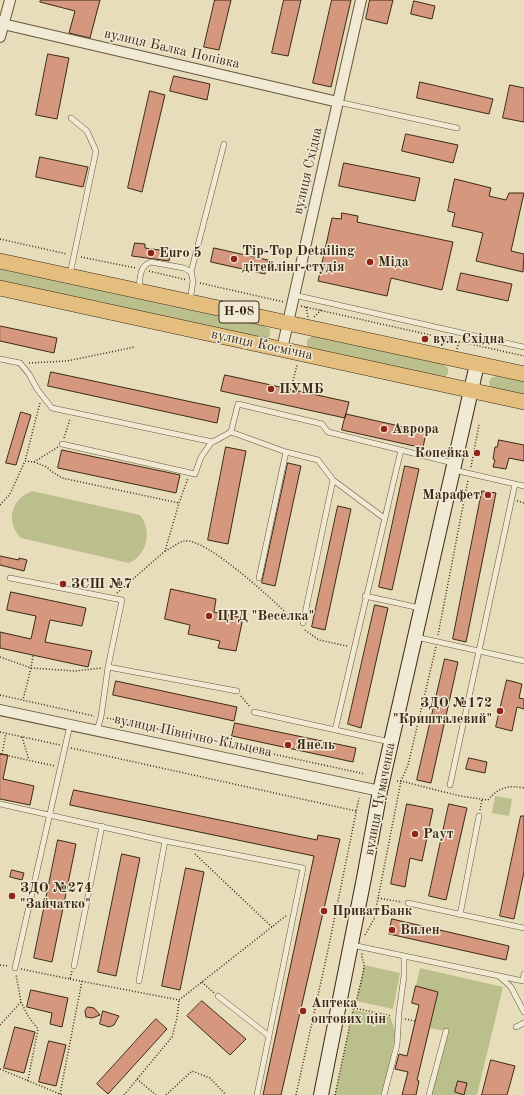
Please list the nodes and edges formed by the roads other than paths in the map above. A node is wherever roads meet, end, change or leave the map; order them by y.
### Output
1 (10, 0) edge
2 (361, 0) edge
3 (2, 23) edge
4 (0, 37) edge
5 (338, 102) junction
6 (70, 118) dead end
7 (457, 128) dead end
8 (224, 144) dead end
9 (0, 261) edge
10 (191, 272) junction
11 (70, 275) junction
12 (0, 288) edge
13 (139, 290) junction
14 (293, 299) junction
15 (190, 302) junction
16 (288, 323) junction
17 (524, 347) edge
18 (282, 349) junction
19 (0, 359) edge
20 (477, 364) junction
21 (524, 374) edge
22 (471, 390) junction
23 (524, 402) edge
24 (231, 432) junction
25 (214, 442) junction
26 (62, 444) road end
27 (401, 450) junction
28 (286, 452) junction
29 (454, 467) junction
30 (334, 480) junction
31 (515, 484) junction
32 (524, 486) edge
33 (384, 518) junction
34 (10, 578) dead end
35 (259, 578) dead end
36 (365, 596) junction
37 (421, 608) junction
38 (303, 623) dead end
39 (415, 637) junction
40 (479, 651) junction
41 (524, 661) edge
42 (108, 667) junction
43 (237, 691) road end
44 (0, 710) edge
45 (254, 712) road end
46 (70, 725) junction
47 (97, 730) junction
48 (335, 730) junction
49 (391, 742) junction
50 (450, 784) dead end
51 (380, 791) junction
52 (0, 804) edge
53 (50, 815) junction
54 (479, 816) road end
55 (102, 826) junction
56 (165, 841) junction
57 (408, 903) road end
58 (460, 915) junction
59 (524, 928) edge
60 (351, 945) junction
61 (404, 956) junction
62 (74, 966) road end
63 (15, 968) road end
64 (524, 974) edge
65 (498, 976) junction
66 (139, 981) dead end
67 (523, 981) edge
68 (218, 996) road end
69 (524, 1012) edge
70 (524, 1023) edge
71 (516, 1028) dead end
72 (446, 1032) dead end
73 (269, 1036) junction
74 (257, 1095) edge
75 (321, 1095) edge
76 (384, 1095) edge
77 (429, 1095) edge

1 - 3 street
2 - 5 street, вулиця Східна
3 - 4 street
3 - 5 street, вулиця Балка Попівка
5 - 7 lane
5 - 14 street, вулиця Східна
6 - 11 lane
8 - 10 lane
9 - 11 main road, вулиця Космічна / Н-08
10 - 13 lane
10 - 15 lane
11 - 13 main road, вулиця Космічна / Н-08
12 - 18 main road, вулиця Космічна / Н-08
13 - 15 main road, вулиця Космічна / Н-08
14 - 16 street, вулиця Східна
14 - 17 lane
15 - 16 main road, вулиця Космічна / Н-08
16 - 18 street, вулиця Східна
16 - 20 main road, вулиця Космічна / Н-08
18 - 22 main road, вулиця Космічна / Н-08
19 - 25 lane
20 - 21 main road, вулиця Космічна / Н-08
20 - 22 street, вулиця Чумаченка
22 - 23 main road, вулиця Космічна / Н-08
22 - 29 street, вулиця Чумаченка
24 - 25 lane
24 - 27 lane
24 - 28 lane
25 - 26 lane
27 - 29 lane
27 - 33 lane
28 - 30 lane
28 - 35 lane
29 - 31 lane
29 - 37 street, вулиця Чумаченка
30 - 33 lane
30 - 38 lane
31 - 32 lane
31 - 40 lane
33 - 36 lane
34 - 42 lane
36 - 37 lane
36 - 48 lane
37 - 39 street, вулиця Чумаченка
39 - 40 lane
39 - 49 street, вулиця Чумаченка
40 - 41 lane
40 - 50 lane
42 - 43 lane
42 - 47 lane
44 - 46 street, вулиця Північно-Кільцева
45 - 48 lane
46 - 47 street, вулиця Північно-Кільцева
46 - 53 lane
47 - 51 street, вулиця Північно-Кільцева
48 - 49 lane
49 - 51 street, вулиця Чумаченка
51 - 60 street, вулиця Чумаченка
52 - 53 lane
53 - 55 lane
53 - 63 lane
54 - 58 lane
55 - 56 lane
55 - 62 lane
56 - 66 lane
56 - 73 lane
57 - 58 lane
58 - 59 lane
60 - 61 lane
60 - 75 street, вулиця Чумаченка
61 - 65 lane
61 - 76 lane
64 - 67 lane
65 - 67 lane
65 - 69 lane
68 - 73 lane
70 - 71 lane
72 - 77 lane
73 - 74 lane

